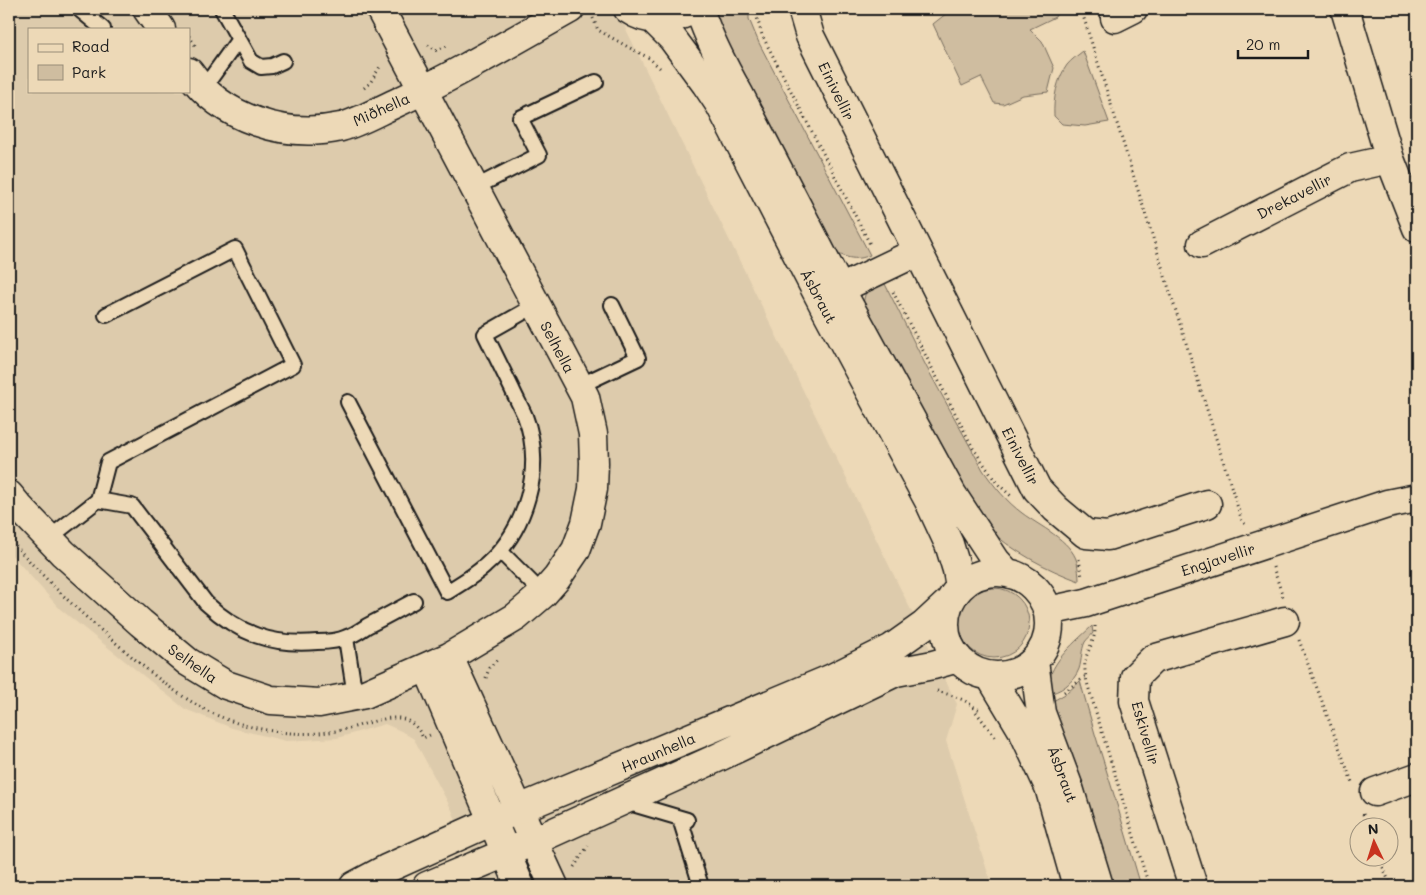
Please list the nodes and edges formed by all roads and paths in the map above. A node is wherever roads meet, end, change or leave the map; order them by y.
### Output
1 (79, 9) edge
2 (147, 9) edge
3 (222, 9) edge
4 (380, 9) edge
5 (628, 9) edge
6 (693, 9) edge
7 (698, 9) edge
8 (757, 9) edge
9 (804, 9) edge
10 (1081, 9) edge
11 (1345, 9) edge
12 (581, 12) edge
13 (653, 19) junction
14 (102, 28) edge
15 (160, 28) edge
16 (190, 38) edge
17 (239, 39) junction
18 (402, 51) junction
19 (284, 61) dead end
20 (663, 71) dead end
21 (203, 77) edge
22 (596, 82) dead end
23 (363, 89) dead end
24 (422, 91) junction
25 (1390, 159) junction
26 (474, 188) junction
27 (1417, 228) edge
28 (1202, 244) dead end
29 (917, 252) junction
30 (882, 269) junction
31 (840, 289) junction
32 (536, 305) junction
33 (612, 305) dead end
34 (106, 315) dead end
35 (579, 386) junction
36 (348, 402) dead end
37 (1417, 477) edge
38 (9, 495) edge
39 (1013, 498) dead end
40 (1417, 498) edge
41 (98, 500) junction
42 (1207, 504) dead end
43 (1386, 504) junction
44 (48, 538) junction
45 (1264, 544) junction
46 (500, 551) junction
47 (1075, 552) dead end
48 (1007, 573) junction
49 (543, 594) junction
50 (955, 594) junction
51 (414, 601) dead end
52 (1086, 603) junction
53 (1048, 611) junction
54 (1289, 619) junction
55 (346, 638) junction
56 (958, 658) junction
57 (1034, 661) junction
58 (438, 662) junction
59 (925, 665) junction
60 (990, 676) junction
61 (1086, 676) junction
62 (355, 696) junction
63 (1038, 701) junction
64 (1009, 707) junction
65 (973, 708) junction
66 (998, 742) dead end
67 (1417, 777) edge
68 (1363, 796) junction
69 (623, 801) junction
70 (519, 809) junction
71 (1366, 818) edge
72 (492, 821) junction
73 (534, 841) junction
74 (590, 843) dead end
75 (506, 853) junction
76 (1383, 868) edge
77 (553, 885) edge
78 (354, 886) edge
79 (427, 886) edge
80 (520, 886) edge
81 (701, 886) edge
82 (1077, 886) edge
83 (1100, 886) edge
84 (1149, 886) edge
85 (1193, 886) edge
86 (1391, 886) edge

1 - 14 lane
2 - 15 street
3 - 17 lane
4 - 18 street, Selhella
5 - 13 street
6 - 13 street
7 - 31 street, Ásbraut
8 - 30 path
9 - 29 street, Einivellir
10 - 45 path
11 - 25 street
12 - 20 path
12 - 24 street, Miðhella
13 - 50 street, Ásbraut
16 - 21 path
17 - 19 lane
17 - 21 lane
18 - 23 path
18 - 24 street, Selhella
21 - 24 street, Miðhella
22 - 26 lane
24 - 26 street, Selhella
25 - 27 street
25 - 28 street, Drekavellir
26 - 32 street, Selhella
29 - 30 street
29 - 42 street, Einivellir
30 - 31 street
30 - 39 path
31 - 48 street, Ásbraut
32 - 35 street, Selhella
32 - 46 lane
33 - 35 lane
34 - 41 lane
35 - 49 street, Selhella
36 - 46 lane
37 - 43 street, Engjavellir
38 - 44 street, Selhella
40 - 43 street, Engjavellir
41 - 44 lane
41 - 55 lane
43 - 45 street, Engjavellir
44 - 62 street, Selhella
45 - 52 street, Engjavellir
45 - 54 path
46 - 49 lane
47 - 52 path
48 - 50 street
48 - 53 street
49 - 58 street, Selhella
50 - 56 street
50 - 70 street, Hraunhella
51 - 55 lane
52 - 53 street, Engjavellir
52 - 61 path
53 - 57 street
54 - 68 path
54 - 85 street, Eskivellir
55 - 62 lane
56 - 59 street, Hraunhella
56 - 60 street
57 - 60 street
57 - 63 street, Ásbraut
58 - 62 street, Selhella
58 - 70 street
58 - 72 street
59 - 65 path
59 - 69 street, Hraunhella
60 - 64 street, Ásbraut
61 - 63 path
61 - 84 path
63 - 83 street, Ásbraut
64 - 65 path
64 - 82 street, Ásbraut
65 - 66 path
67 - 68 street
68 - 71 path
69 - 73 street, Hraunhella
69 - 81 lane
70 - 72 street, Hraunhella
70 - 73 street
72 - 75 street
72 - 78 street, Hraunhella
73 - 75 street, Hraunhella
73 - 77 street
74 - 77 path
75 - 79 street, Hraunhella
75 - 80 street
76 - 86 path

